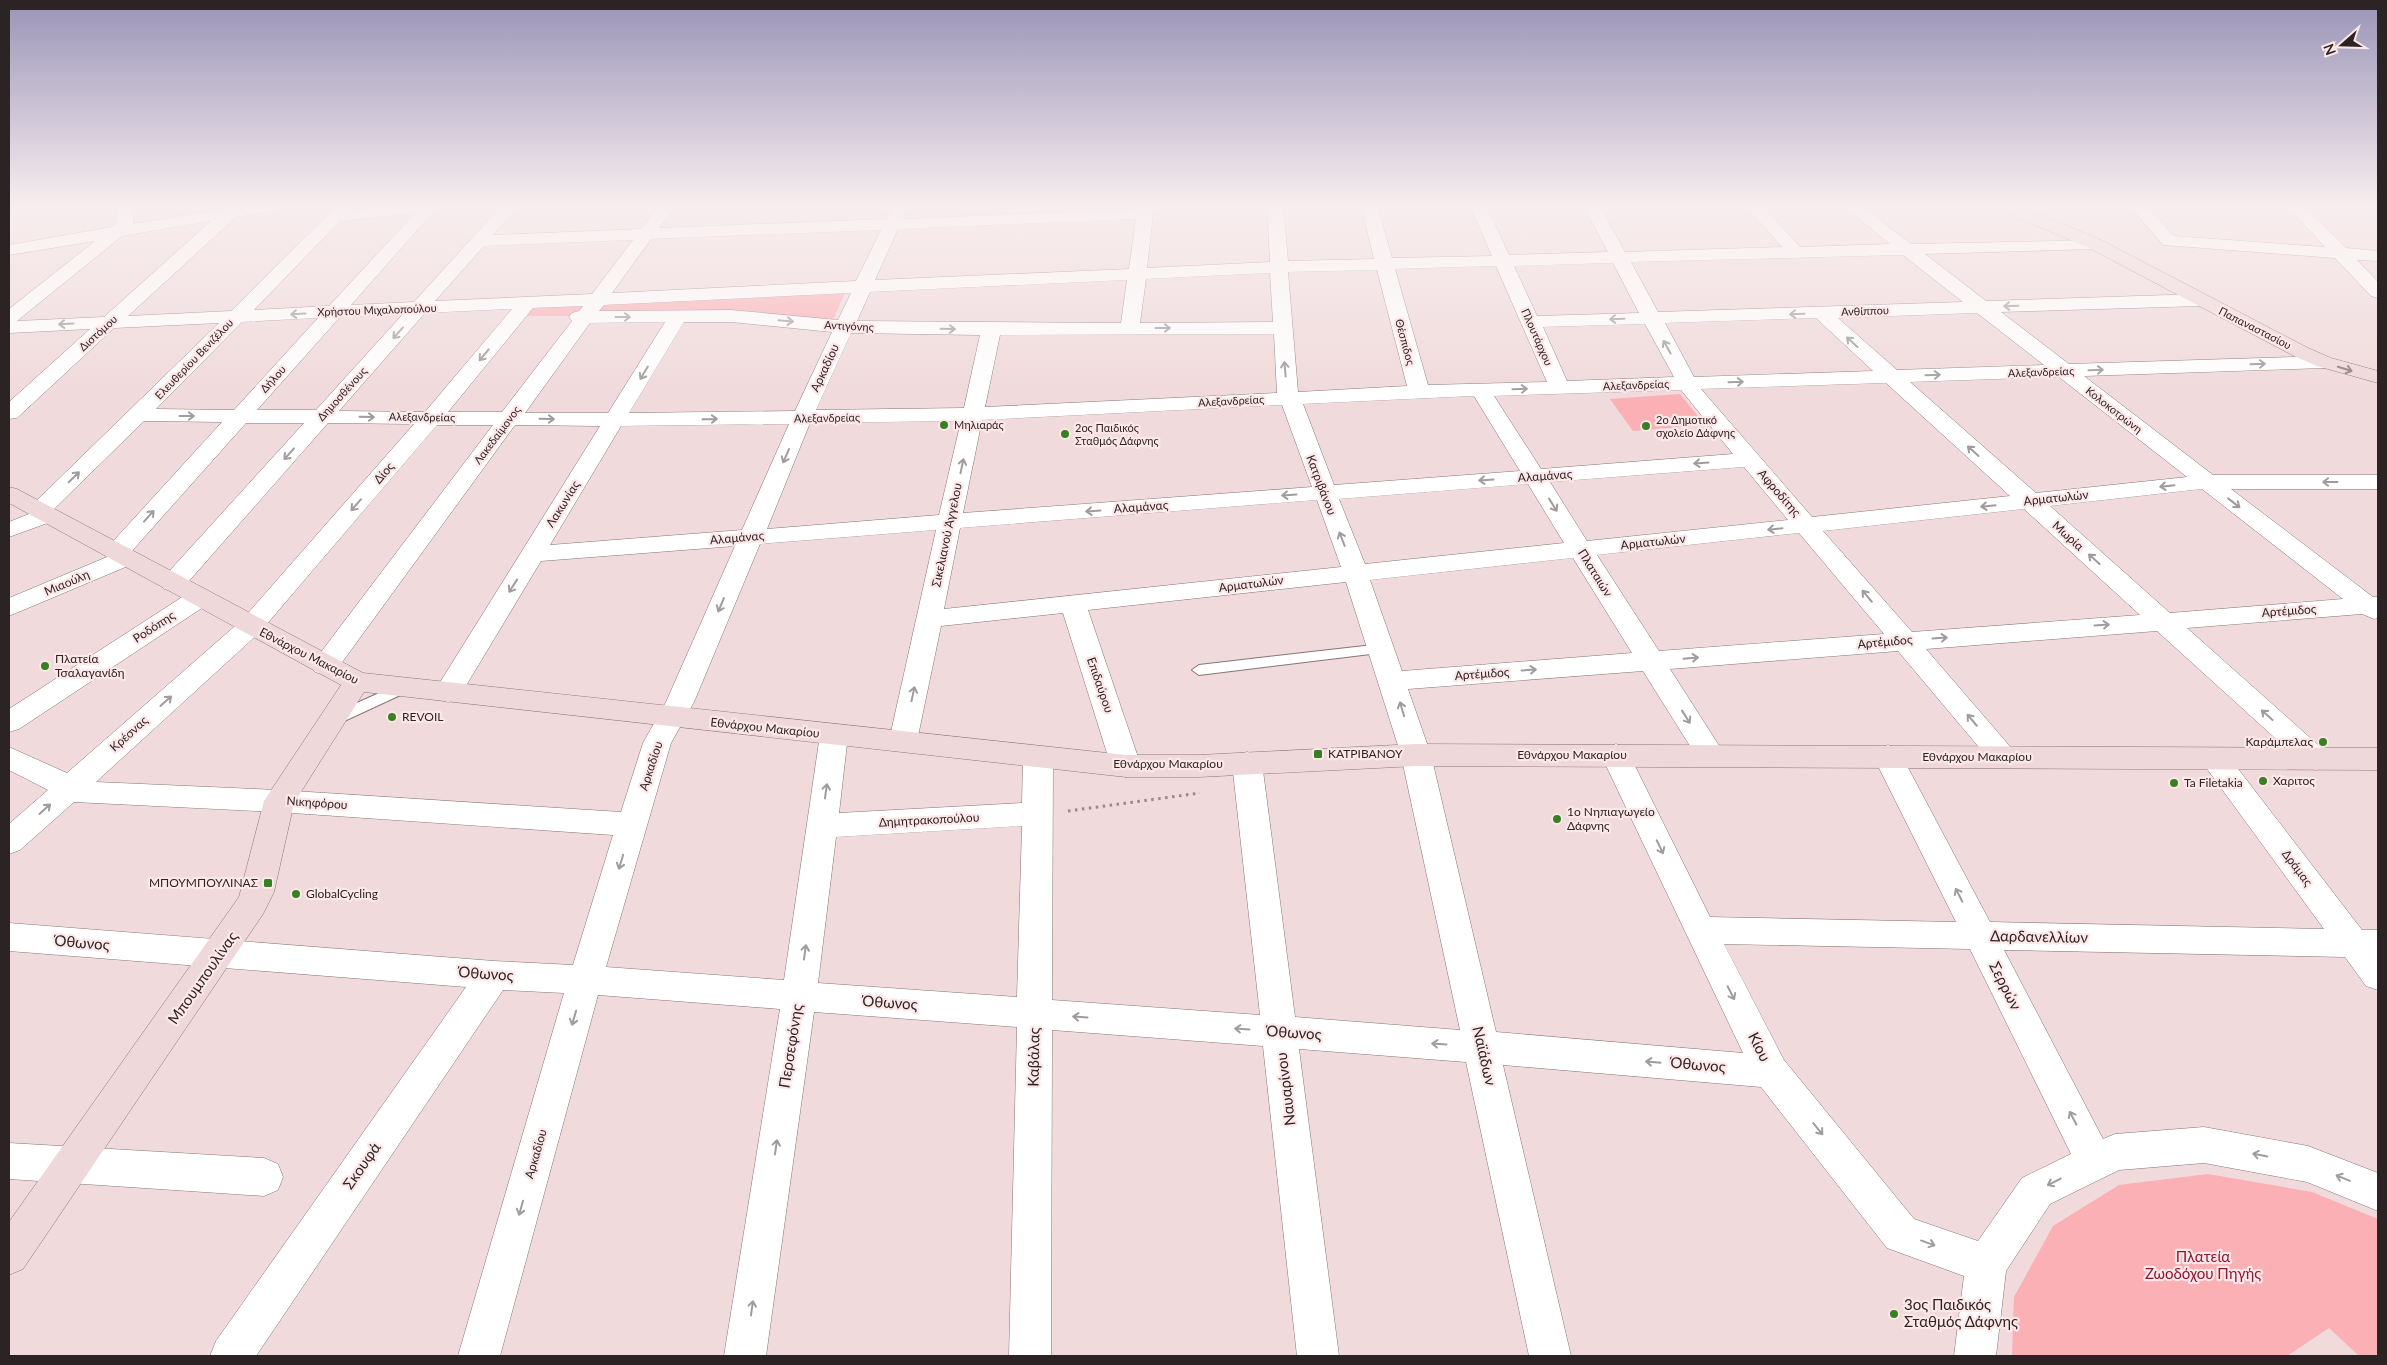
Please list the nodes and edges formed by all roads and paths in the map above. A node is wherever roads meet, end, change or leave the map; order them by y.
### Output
1 (71, 269) edge
2 (168, 269) edge
3 (283, 269) edge
4 (374, 269) edge
5 (455, 269) edge
6 (621, 269) edge
7 (872, 269) edge
8 (1137, 269) edge
9 (1244, 269) edge
10 (1278, 269) edge
11 (1385, 269) edge
12 (1507, 269) edge
13 (1626, 269) edge
14 (1932, 269) edge
15 (2143, 269) edge
16 (2163, 269) edge
17 (2356, 269) edge
18 (1136, 274) junction
19 (864, 287) junction
20 (2200, 291) junction
21 (2378, 292) edge
22 (598, 298) junction
23 (1981, 306) junction
24 (420, 309) junction
25 (521, 309) junction
26 (334, 312) junction
27 (1820, 313) junction
28 (235, 316) junction
29 (678, 316) junction
30 (584, 317) junction
31 (9, 318) edge
32 (1652, 318) junction
33 (109, 322) junction
34 (1530, 322) junction
35 (9, 327) edge
36 (844, 327) junction
37 (1130, 328) junction
38 (1282, 328) junction
39 (991, 329) junction
40 (2324, 362) junction
41 (2378, 364) edge
42 (2064, 371) junction
43 (1891, 376) junction
44 (2378, 377) edge
45 (1687, 383) junction
46 (1560, 388) junction
47 (1480, 390) junction
48 (1419, 392) junction
49 (1289, 398) junction
50 (9, 413) edge
51 (973, 414) junction
52 (138, 415) junction
53 (240, 416) junction
54 (322, 416) junction
55 (432, 417) junction
56 (802, 418) junction
57 (509, 419) junction
58 (616, 420) junction
59 (1749, 460) junction
60 (1534, 476) junction
61 (2208, 482) junction
62 (2378, 482) edge
63 (1324, 493) junction
64 (9, 494) edge
65 (2029, 501) junction
66 (43, 513) junction
67 (950, 522) junction
68 (1808, 526) junction
69 (9, 530) edge
70 (750, 537) junction
71 (1580, 550) junction
72 (532, 554) junction
73 (121, 555) junction
74 (1355, 572) junction
75 (173, 583) junction
76 (199, 598) junction
77 (1073, 605) junction
78 (9, 608) edge
79 (2374, 608) edge
80 (929, 619) junction
81 (2162, 621) junction
82 (251, 626) junction
83 (1905, 640) junction
84 (1382, 650) junction
85 (1651, 661) junction
86 (325, 666) junction
87 (1200, 670) dead end
88 (1393, 681) junction
89 (357, 682) junction
90 (404, 687) junction
91 (448, 692) junction
92 (671, 718) junction
93 (331, 720) junction
94 (9, 722) edge
95 (834, 735) junction
96 (903, 741) junction
97 (1416, 755) junction
98 (1710, 755) junction
99 (1616, 756) junction
100 (1888, 756) junction
101 (1038, 757) junction
102 (2003, 757) junction
103 (9, 758) edge
104 (2215, 759) junction
105 (2316, 759) junction
106 (2378, 759) edge
107 (1247, 763) junction
108 (1126, 766) junction
109 (69, 787) junction
110 (1202, 793) dead end
111 (279, 801) junction
112 (1037, 814) junction
113 (633, 825) junction
114 (822, 826) junction
115 (9, 842) edge
116 (1700, 930) junction
117 (1980, 936) junction
118 (9, 937) edge
119 (2366, 944) edge
120 (220, 953) junction
121 (494, 975) junction
122 (2378, 976) edge
123 (585, 980) junction
124 (799, 996) junction
125 (1034, 1014) junction
126 (1280, 1032) junction
127 (1482, 1047) junction
128 (1771, 1072) junction
129 (9, 1161) edge
130 (2095, 1161) junction
131 (74, 1164) junction
132 (264, 1177) dead end
133 (2378, 1192) edge
134 (9, 1255) edge
135 (1986, 1264) junction
136 (231, 1356) edge
137 (479, 1356) edge
138 (745, 1356) edge
139 (1030, 1356) edge
140 (1318, 1356) edge
141 (1550, 1356) edge
142 (1975, 1356) edge

1 - 31 street
2 - 33 street, Διστόμου
3 - 28 street, Ελευθερίου Βενιζέλου
4 - 26 street, Δήλου
5 - 24 street, Δημοσθένους
6 - 22 street, Λακεδαίμονος
7 - 19 street, Αρκαδίου
8 - 18 street
9 - 18 street
10 - 38 street, Κατριβάνου
11 - 48 street, Θέσπιδος
12 - 34 street, Πλουτάρχου
13 - 32 street, Αφροδίτης
14 - 23 street, Κολοκοτρώνη
15 - 20 street, Παπαναστασίου
16 - 20 street, Παπαναστασίου
17 - 21 street
18 - 19 street
18 - 37 street
19 - 22 street
19 - 36 street, Αρκαδίου
20 -> 23 street, Ανθίππου
20 - 40 street, Παπαναστασίου
20 - 41 street, Παπαναστασίου
22 - 25 street
22 - 30 street, Λακεδαίμονος
23 - 27 street, Ανθίππου
23 - 42 street, Κολοκοτρώνη
24 - 25 street, Αντιγόνης
24 - 26 street, Χρήστου Μιχαλοπούλου
24 -> 54 street, Δημοσθένους
25 - 30 street, Αντιγόνης
25 -> 55 street, Δίος
26 -> 28 street, Χρήστου Μιχαλοπούλου
26 - 53 street, Δήλου
27 -> 32 street, Ανθίππου
43 -> 27 street, Μωρία
28 - 33 street, Χρήστου Μιχαλοπούλου
28 - 52 street, Ελευθερίου Βενιζέλου
30 -> 29 street, Αντιγόνης
29 -> 36 street, Αντιγόνης
29 -> 58 street, Λακωνίας
30 - 57 street, Λακεδαίμονος
32 -> 34 street, Ανθίππου
45 -> 32 street, Αφροδίτης
33 -> 35 street, Χρήστου Μιχαλοπούλου
33 - 50 street, Διστόμου
34 - 46 street, Πλουτάρχου
36 -> 39 street, Αντιγόνης
36 - 56 street, Αρκαδίου
37 -> 38 street, Αντιγόνης
37 - 39 street, Αντιγόνης
49 -> 38 street, Κατριβάνου
39 - 51 street, Σικελιανού Άγγελου
42 -> 40 street, Αλεξανδρείας
40 -> 44 street, Παπαναστασίου
43 -> 42 street, Αλεξανδρείας
42 - 61 street, Κολοκοτρώνη
45 -> 43 street, Αλεξανδρείας
65 -> 43 street, Μωρία
45 - 46 street, Αλεξανδρείας
45 - 59 street, Αφροδίτης
47 -> 46 street, Αλεξανδρείας
47 - 48 street, Αλεξανδρείας
47 - 60 street, Πλαταιών
48 - 49 street, Αλεξανδρείας
49 - 51 street, Αλεξανδρείας
49 - 63 street, Κατριβάνου
51 - 56 street, Αλεξανδρείας
67 -> 51 street, Σικελιανού Άγγελου
52 -> 53 street, Αλεξανδρείας
66 -> 52 street, Ελευθερίου Βενιζέλου
53 - 54 street, Αλεξανδρείας
73 -> 53 street, Δήλου
54 -> 55 street, Αλεξανδρείας
54 -> 75 street, Δημοσθένους
55 - 57 street, Αλεξανδρείας
55 -> 82 street, Δίος
58 -> 56 street, Αλεξανδρείας
56 -> 70 street, Αρκαδίου
57 -> 58 street, Αλεξανδρείας
57 - 86 street, Λακεδαίμονος
58 - 72 street, Λακωνίας
59 -> 60 street, Αλαμάνας
59 - 68 street, Αφροδίτης
60 -> 63 street, Αλαμάνας
60 -> 71 street, Πλαταιών
62 -> 61 street, Αρματωλών
61 -> 65 street, Αρματωλών
61 -> 79 street, Κολοκοτρώνη
63 -> 67 street, Αλαμάνας
74 -> 63 street, Κατριβάνου
64 - 66 street, Εθνάρχου Μακαρίου
65 -> 68 street, Αρματωλών
81 -> 65 street, Μωρία
66 - 69 street
66 - 73 street, Εθνάρχου Μακαρίου
67 - 70 street, Αλαμάνας
67 - 80 street, Σικελιανού Άγγελου
68 -> 71 street, Αρματωλών
83 -> 68 street, Αφροδίτης
70 - 72 street, Αλαμάνας
70 -> 92 street, Αρκαδίου
71 - 74 street, Αρματωλών
71 - 85 street, Πλαταιών
72 -> 91 street, Λακωνίας
73 - 75 street, Εθνάρχου Μακαρίου
73 - 78 street, Μιαούλη
74 - 77 street, Αρματωλών
74 - 84 street, Κατριβάνου
75 - 76 street, Εθνάρχου Μακαρίου
76 - 82 street, Εθνάρχου Μακαρίου
76 - 94 street, Ροδόπης
77 - 80 street, Αρματωλών
77 - 108 street, Επιδαύρου
79 - 81 street, Αρτέμιδος
96 -> 80 street, Σικελιανού Άγγελου
83 -> 81 street, Αρτέμιδος
105 -> 81 street, Μωρία
82 - 86 street, Εθνάρχου Μακαρίου
109 -> 82 street, Κρέσνας
85 -> 83 street, Αρτέμιδος
102 -> 83 street, Αφροδίτης
84 - 87 lane
84 - 88 street, Κατριβάνου
88 -> 85 street, Αρτέμιδος
85 -> 98 street, Πλαταιών
86 - 89 street, Εθνάρχου Μακαρίου
97 -> 88 street, Κατριβάνου
89 - 90 street, Εθνάρχου Μακαρίου
89 - 93 street, Μπουμπουλίνας
90 - 91 street, Εθνάρχου Μακαρίου
90 - 93 lane
91 - 92 street, Εθνάρχου Μακαρίου
92 - 95 street, Εθνάρχου Μακαρίου
92 - 113 street, Αρκαδίου
93 - 111 street, Μπουμπουλίνας
95 - 96 street, Εθνάρχου Μακαρίου
114 -> 95 street, Περσεφόνης
96 - 101 street, Εθνάρχου Μακαρίου
97 - 99 street, Εθνάρχου Μακαρίου
97 - 107 street, Εθνάρχου Μακαρίου
97 - 127 street, Ναϊάδων
98 - 99 street, Εθνάρχου Μακαρίου
98 - 100 street, Εθνάρχου Μακαρίου
99 -> 116 street, Κίου
100 - 102 street, Εθνάρχου Μακαρίου
117 -> 100 street, Σερρών
101 - 108 street, Εθνάρχου Μακαρίου
101 - 112 street, Καβάλας
102 - 104 street, Εθνάρχου Μακαρίου
103 - 109 street, Νικηφόρου
104 - 105 street, Εθνάρχου Μακαρίου
104 - 119 street, Δράμας
105 - 106 street, Εθνάρχου Μακαρίου
107 - 108 street, Εθνάρχου Μακαρίου
107 - 126 street, Ναυαρίνου
109 - 111 street, Νικηφόρου
115 -> 109 street, Κρέσνας
110 - 112 path
111 - 113 street, Νικηφόρου
111 - 120 street, Μπουμπουλίνας
112 - 114 street, Δημητρακοπούλου
112 - 125 street, Καβάλας
113 -> 123 street, Αρκαδίου
124 -> 114 street, Περσεφόνης
116 - 117 street, Δαρδανελλίων
116 -> 128 street, Κίου
117 - 119 street, Δαρδανελλίων
130 -> 117 street, Σερρών
118 - 120 street, Όθωνος
119 - 122 street, Δράμας
120 - 121 street, Όθωνος
120 - 131 street, Μπουμπουλίνας
121 - 123 street, Όθωνος
121 - 136 street, Σκουφά
123 - 124 street, Όθωνος
123 -> 137 street, Αρκαδίου
124 - 125 street, Όθωνος
138 -> 124 street, Περσεφόνης
126 -> 125 street, Όθωνος
125 - 139 street, Καβάλας
127 -> 126 street, Όθωνος
126 - 140 street, Ναυαρίνου
128 -> 127 street, Όθωνος
127 - 141 street, Ναϊάδων
128 -> 135 street, Κίου
129 - 131 street
133 -> 130 street
130 -> 135 street
131 - 132 street
131 - 134 street, Μπουμπουλίνας
135 - 142 street

